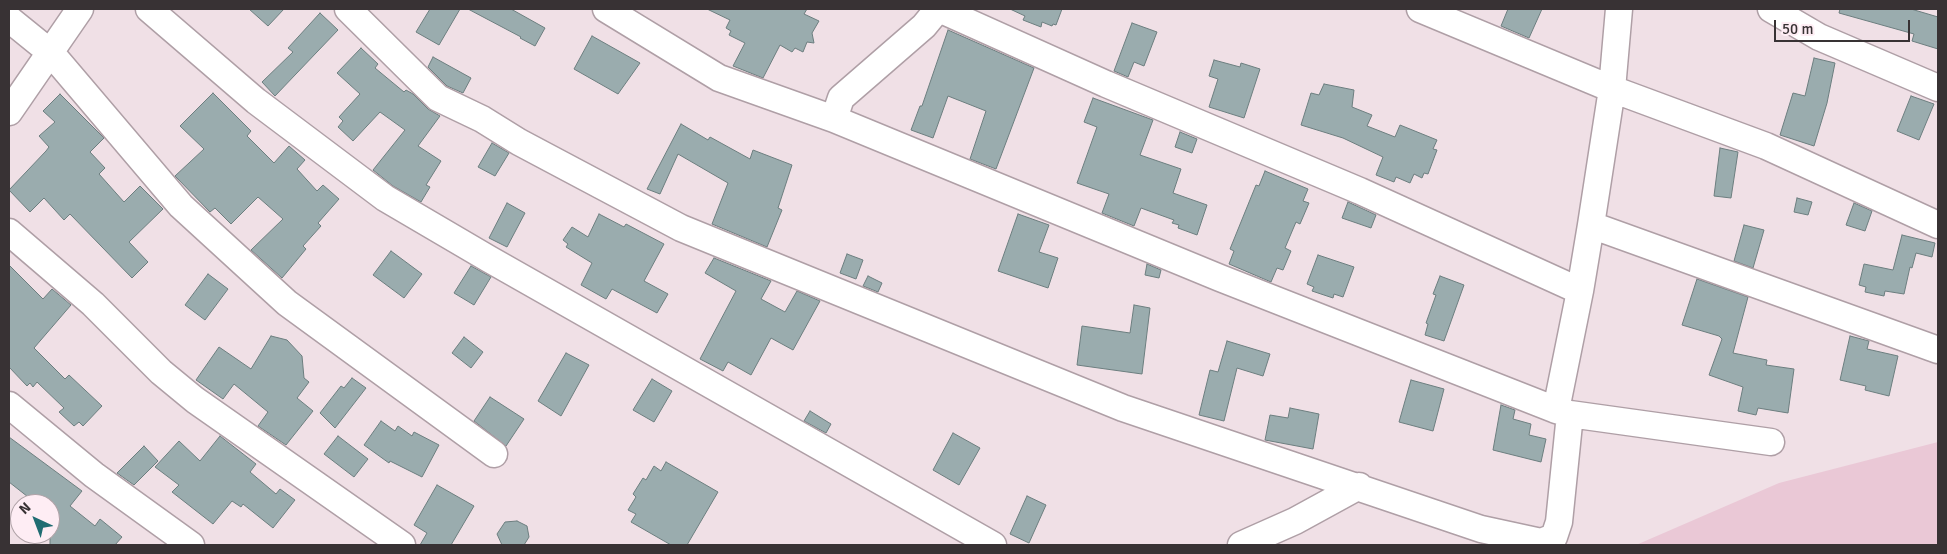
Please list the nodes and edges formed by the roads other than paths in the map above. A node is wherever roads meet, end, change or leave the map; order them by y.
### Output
1 (80, 9) edge
2 (149, 9) edge
3 (348, 9) edge
4 (606, 9) edge
5 (939, 9) edge
6 (1420, 9) edge
7 (1619, 9) edge
8 (1771, 9) edge
9 (9, 18) edge
10 (51, 53) junction
11 (1938, 88) edge
12 (1612, 89) junction
13 (9, 112) edge
14 (834, 119) junction
15 (1591, 225) junction
16 (1938, 225) edge
17 (9, 232) edge
18 (1580, 291) junction
19 (1938, 350) edge
20 (9, 405) edge
21 (1563, 412) junction
22 (1771, 442) dead end
23 (494, 454) dead end
24 (1359, 486) junction
25 (191, 545) edge
26 (402, 545) edge
27 (993, 545) edge
28 (1241, 545) edge

1 - 10 street
2 - 27 street
3 - 24 street
4 - 14 street
5 - 14 street
5 - 18 street
6 - 12 street
7 - 12 street
8 - 11 street
9 - 10 street
10 - 13 street
10 - 23 street
12 - 15 street
12 - 16 street
14 - 21 street
15 - 18 street
15 - 19 street
17 - 26 street
18 - 21 street
20 - 25 street
21 - 22 street
21 - 24 street
24 - 28 street

